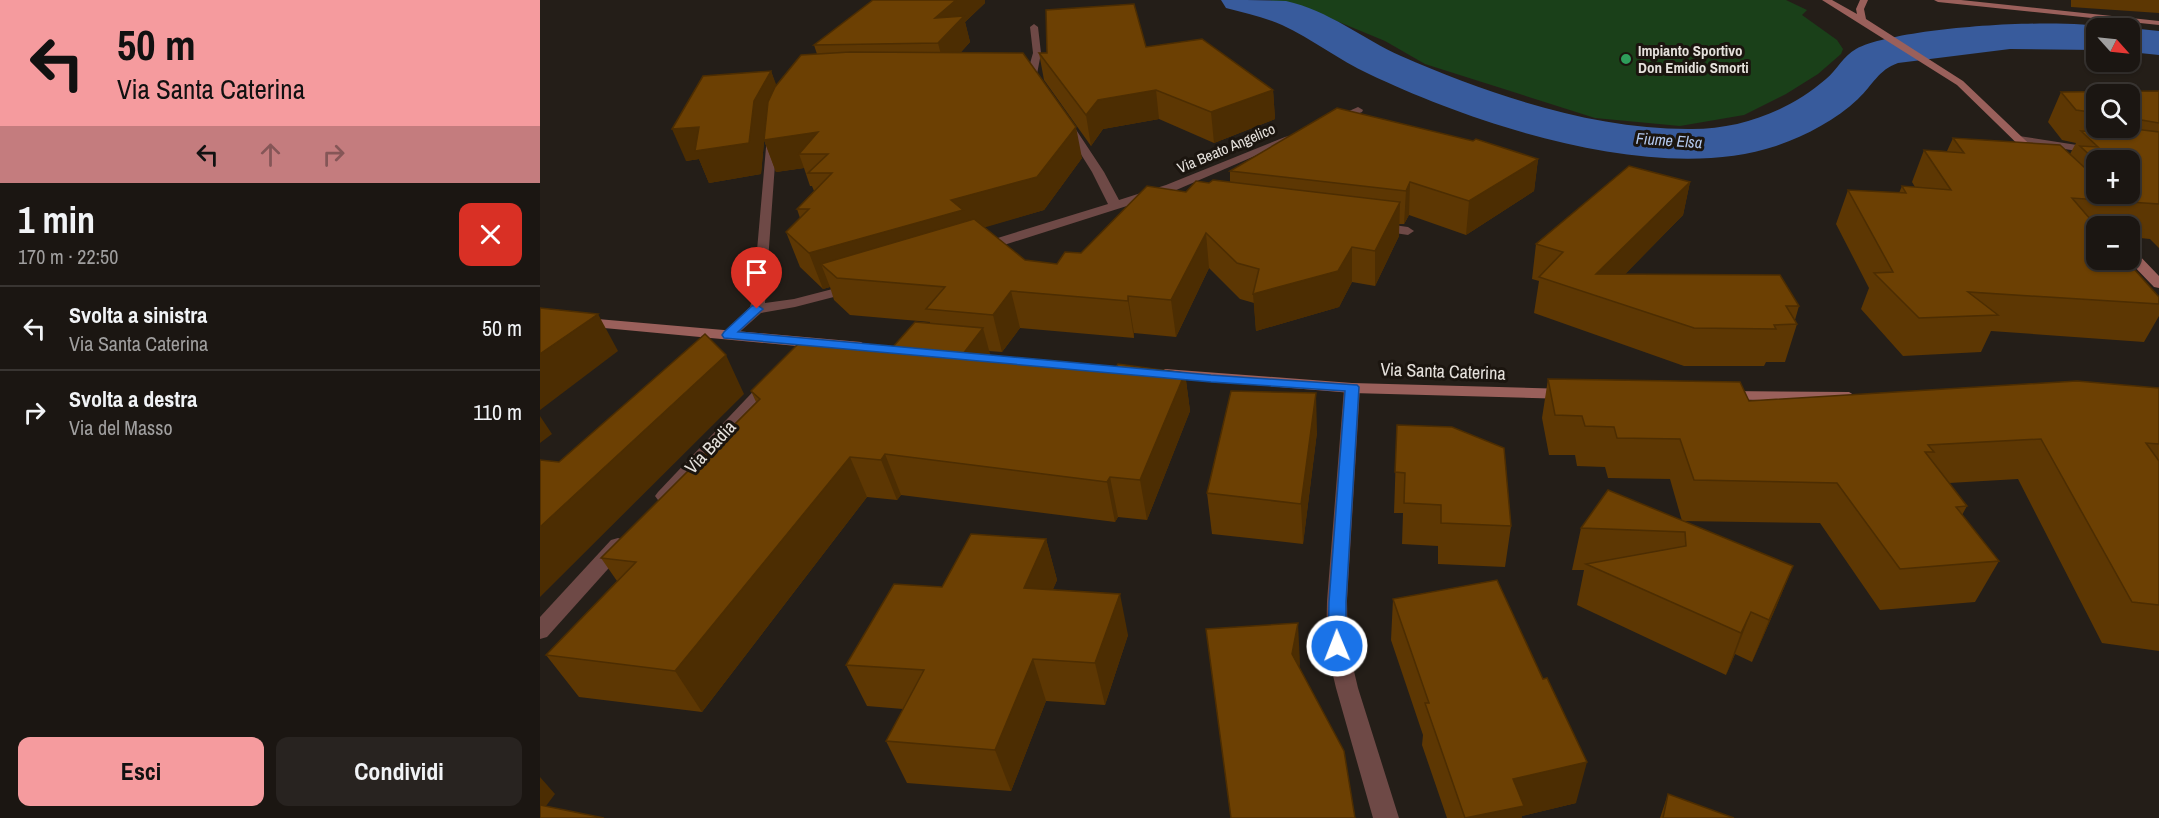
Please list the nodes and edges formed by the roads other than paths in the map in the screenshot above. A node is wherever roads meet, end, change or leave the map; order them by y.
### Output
1 (1826, 0) edge
2 (1864, 0) edge
3 (1938, 0) edge
4 (1862, 20) junction
5 (2159, 23) edge
6 (1034, 27) dead end
7 (1030, 77) edge
8 (1057, 110) edge
9 (1358, 110) dead end
10 (774, 125) edge
11 (2019, 139) junction
12 (2087, 150) edge
13 (2049, 169) edge
14 (1138, 198) junction
15 (1173, 203) edge
16 (1115, 206) junction
17 (1361, 225) edge
18 (1408, 231) dead end
19 (970, 251) edge
20 (2140, 264) edge
21 (869, 282) edge
22 (2159, 284) edge
23 (757, 309) junction
24 (540, 318) edge
25 (728, 335) junction
26 (808, 342) junction
27 (872, 348) edge
28 (793, 358) edge
29 (779, 373) edge
30 (1150, 373) edge
31 (1352, 387) junction
32 (1587, 394) edge
33 (1705, 396) edge
34 (1866, 397) edge
35 (651, 510) edge
36 (629, 533) edge
37 (540, 631) edge
38 (1386, 818) edge

1 - 4 main road
2 - 4 main road
3 - 5 main road
4 - 11 main road
6 - 7 street
8 - 16 street
9 - 14 street, Via Beato Angelico
10 - 23 street
11 - 12 street
11 - 13 main road
14 - 15 street, Via Beato Angelico
14 - 16 street, Via Beato Angelico
16 - 19 street, Via Beato Angelico
17 - 18 street
20 - 22 main road
21 - 23 street
23 - 25 street
24 - 25 main road
25 - 26 main road
26 - 27 main road
26 - 28 street
29 - 35 street, Via Badia
30 - 31 main road, Via Santa Caterina
31 - 32 main road, Via Santa Caterina
31 - 38 street
33 - 34 main road
36 - 37 street

